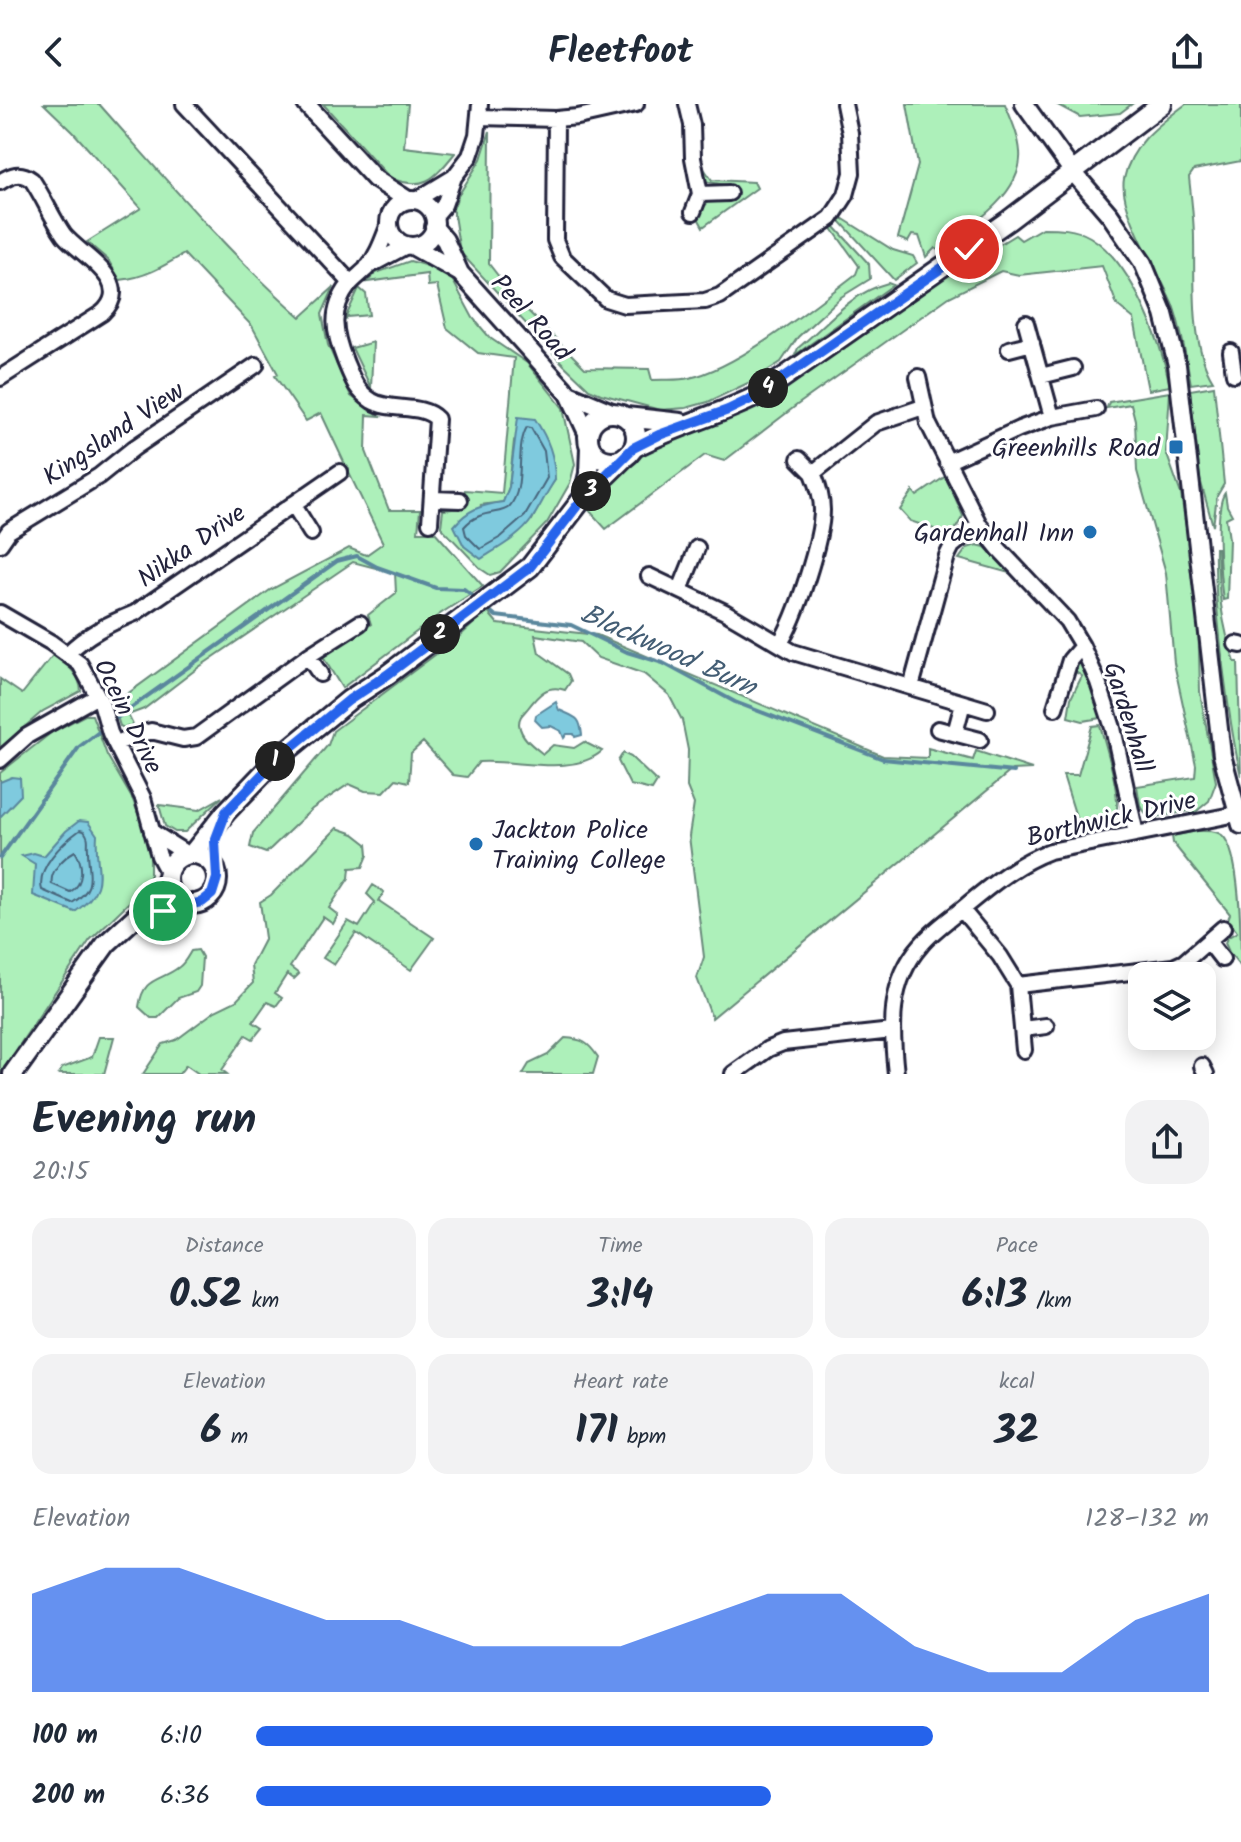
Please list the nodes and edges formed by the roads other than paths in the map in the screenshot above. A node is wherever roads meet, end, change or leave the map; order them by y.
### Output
1 (184, 104) edge
2 (306, 104) edge
3 (636, 104) edge
4 (687, 104) edge
5 (844, 104) edge
6 (1024, 104) edge
7 (1162, 104) edge
8 (479, 111) edge
9 (556, 119) junction
10 (1073, 172) junction
11 (454, 177) junction
12 (375, 179) junction
13 (0, 182) edge
14 (729, 193) dead end
15 (700, 194) junction
16 (412, 200) junction
17 (693, 212) dead end
18 (389, 222) junction
19 (434, 222) junction
20 (410, 245) junction
21 (367, 267) junction
22 (460, 273) junction
23 (351, 283) junction
24 (1026, 323) dead end
25 (1032, 343) junction
26 (1009, 349) dead end
27 (1231, 352) dead end
28 (256, 365) dead end
29 (1073, 368) dead end
30 (1232, 375) edge
31 (1041, 376) junction
32 (918, 377) dead end
33 (0, 378) edge
34 (229, 384) junction
35 (569, 394) junction
36 (239, 398) dead end
37 (923, 407) junction
38 (1096, 409) dead end
39 (620, 415) junction
40 (1052, 417) junction
41 (691, 423) junction
42 (589, 441) junction
43 (630, 452) junction
44 (799, 459) dead end
45 (947, 462) junction
46 (340, 472) dead end
47 (813, 473) junction
48 (583, 498) junction
49 (433, 499) junction
50 (460, 500) dead end
51 (293, 504) junction
52 (430, 523) dead end
53 (979, 524) junction
54 (311, 533) dead end
55 (0, 544) edge
56 (697, 548) dead end
57 (649, 576) dead end
58 (680, 590) junction
59 (0, 613) edge
60 (360, 623) dead end
61 (780, 643) junction
62 (1082, 646) junction
63 (67, 654) junction
64 (308, 656) junction
65 (320, 674) dead end
66 (911, 687) junction
67 (96, 697) junction
68 (963, 703) junction
69 (1055, 708) dead end
70 (987, 710) dead end
71 (938, 729) dead end
72 (955, 733) junction
73 (113, 738) junction
74 (980, 740) dead end
75 (0, 760) edge
76 (226, 812) junction
77 (1239, 820) edge
78 (152, 832) junction
79 (1136, 834) junction
80 (190, 854) junction
81 (215, 868) junction
82 (167, 875) junction
83 (194, 904) junction
84 (962, 910) junction
85 (138, 918) junction
86 (1223, 928) dead end
87 (1208, 941) junction
88 (1222, 959) dead end
89 (1018, 985) junction
90 (1046, 1026) dead end
91 (1023, 1029) junction
92 (892, 1031) junction
93 (1024, 1050) dead end
94 (13, 1074) edge
95 (733, 1074) edge
96 (896, 1074) edge

1 - 23 street
2 - 12 street
3 - 9 street
4 - 15 street
5 - 9 street
6 - 10 street
7 - 10 main road
8 - 9 street
8 - 11 street
10 - 41 main road
10 - 77 street
11 - 16 street
11 - 19 street
12 - 16 street
12 - 18 street
13 - 33 street
14 - 15 street
15 - 17 street
16 - 18 street
16 - 19 street
18 - 20 street
18 - 21 street
19 - 20 street
19 - 22 street
20 - 21 street
20 - 22 street
21 - 23 street
22 - 35 street, Peel Road
23 - 49 street
24 - 25 street
25 - 26 street
25 - 31 street
27 - 30 street
28 - 34 street, Kingsland View
29 - 31 street
31 - 40 street
32 - 37 street, Gardenhall
34 - 36 street
34 - 55 street, Kingsland View
35 - 39 street
35 - 42 street
37 - 45 street, Gardenhall
37 - 47 street
38 - 40 street
39 - 41 main road
39 - 42 main road
39 - 43 main road
40 - 45 street
41 - 43 main road
42 - 43 main road
42 - 48 main road
43 - 48 main road
44 - 47 street
45 - 53 street, Gardenhall
46 - 51 street, Nikka Drive
47 - 61 street
48 - 76 main road
49 - 50 street
49 - 52 street
51 - 54 street
51 - 63 street, Nikka Drive
53 - 62 street, Gardenhall
53 - 66 street
56 - 58 street
57 - 58 street
58 - 61 street
59 - 63 street, Ocein Drive
60 - 64 street
61 - 66 street
62 - 69 street
62 - 79 street, Gardenhall
63 - 67 street, Ocein Drive
64 - 65 street
64 - 73 street
66 - 68 street
67 - 73 street, Ocein Drive
67 - 75 street
68 - 70 street
68 - 72 street
71 - 72 street
72 - 74 street
73 - 78 street, Ocein Drive
76 - 80 main road
76 - 81 main road
77 - 79 street, Borthwick Drive
78 - 80 street
78 - 82 street, Ocein Drive
79 - 84 street, Borthwick Drive
80 - 81 main road
80 - 82 main road
81 - 83 main road
82 - 83 main road
82 - 85 main road
83 - 85 main road
84 - 89 street
84 - 92 street, Borthwick Drive
85 - 94 main road
86 - 87 street
87 - 88 street
87 - 89 street
89 - 91 street
90 - 91 street
91 - 93 street
92 - 95 street
92 - 96 street, Borthwick Drive

